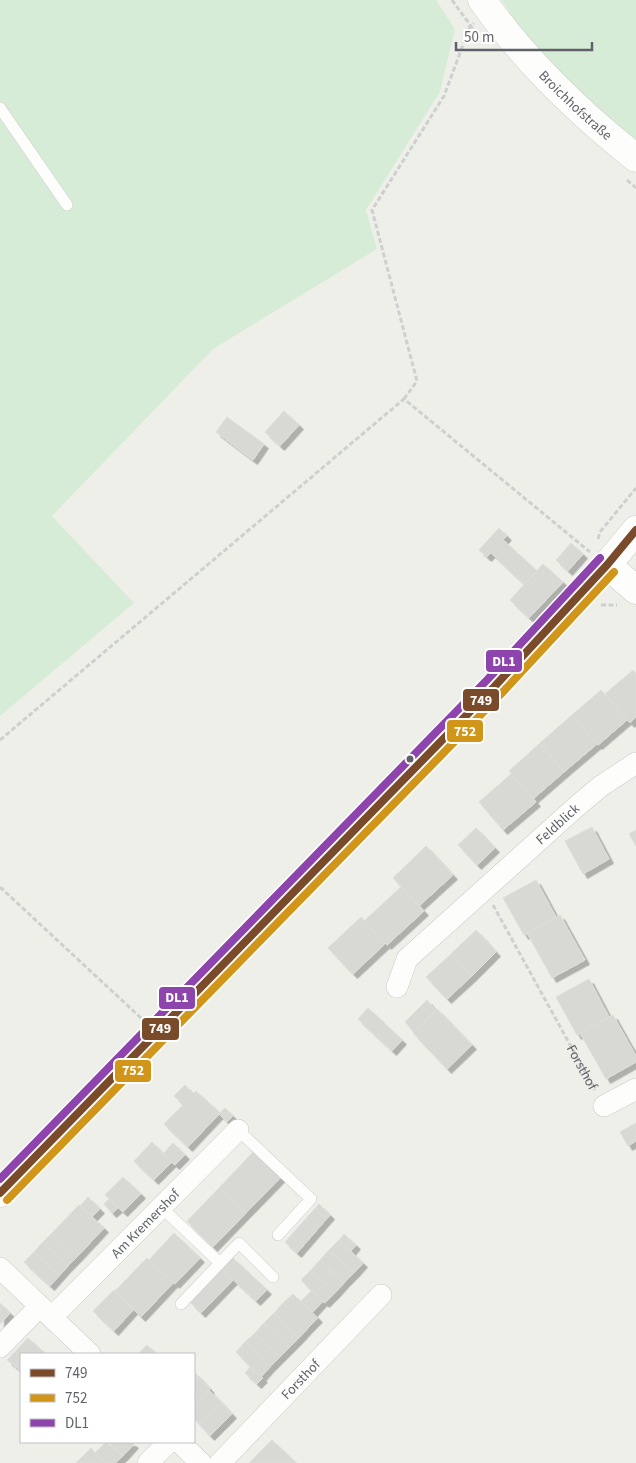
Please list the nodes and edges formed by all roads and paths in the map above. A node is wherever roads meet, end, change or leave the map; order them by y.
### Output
1 (487, 6) edge
2 (0, 108) edge
3 (636, 158) edge
4 (67, 205) dead end
5 (404, 399) junction
6 (636, 488) edge
7 (636, 530) edge
8 (600, 560) junction
9 (636, 590) edge
10 (0, 740) edge
11 (636, 762) edge
12 (0, 887) edge
13 (484, 889) junction
14 (397, 987) dead end
15 (157, 1031) junction
16 (636, 1089) edge
17 (604, 1106) joint
18 (238, 1130) joint
19 (0, 1193) edge
20 (162, 1207) junction
21 (278, 1235) dead end
22 (220, 1263) junction
23 (0, 1268) edge
24 (273, 1276) dead end
25 (382, 1295) dead end
26 (181, 1304) dead end
27 (46, 1312) junction
28 (0, 1347) edge
29 (89, 1353) edge
30 (168, 1443) edge
31 (180, 1443) edge
32 (148, 1463) edge
33 (201, 1463) edge
34 (220, 1463) edge

1 - 3 main road, Broichhofstraße
1 - 5 path
2 - 4 lane
5 - 8 path
5 - 10 path
6 - 8 path
7 - 8 main road
8 - 9 main road
8 - 15 main road
11 - 13 street, Feldblick
12 - 15 path
13 - 14 street, Feldblick
13 - 17 path, Forsthof
15 - 19 main road
16 - 17 street
18 - 20 street, Am Kremershof
18 - 21 lane
20 - 22 lane
20 - 27 street, Am Kremershof
22 - 24 lane
22 - 26 lane
23 - 27 street
25 - 34 street, Forsthof
27 - 28 street, Am Kremershof
27 - 29 street
30 - 32 street
31 - 33 street

